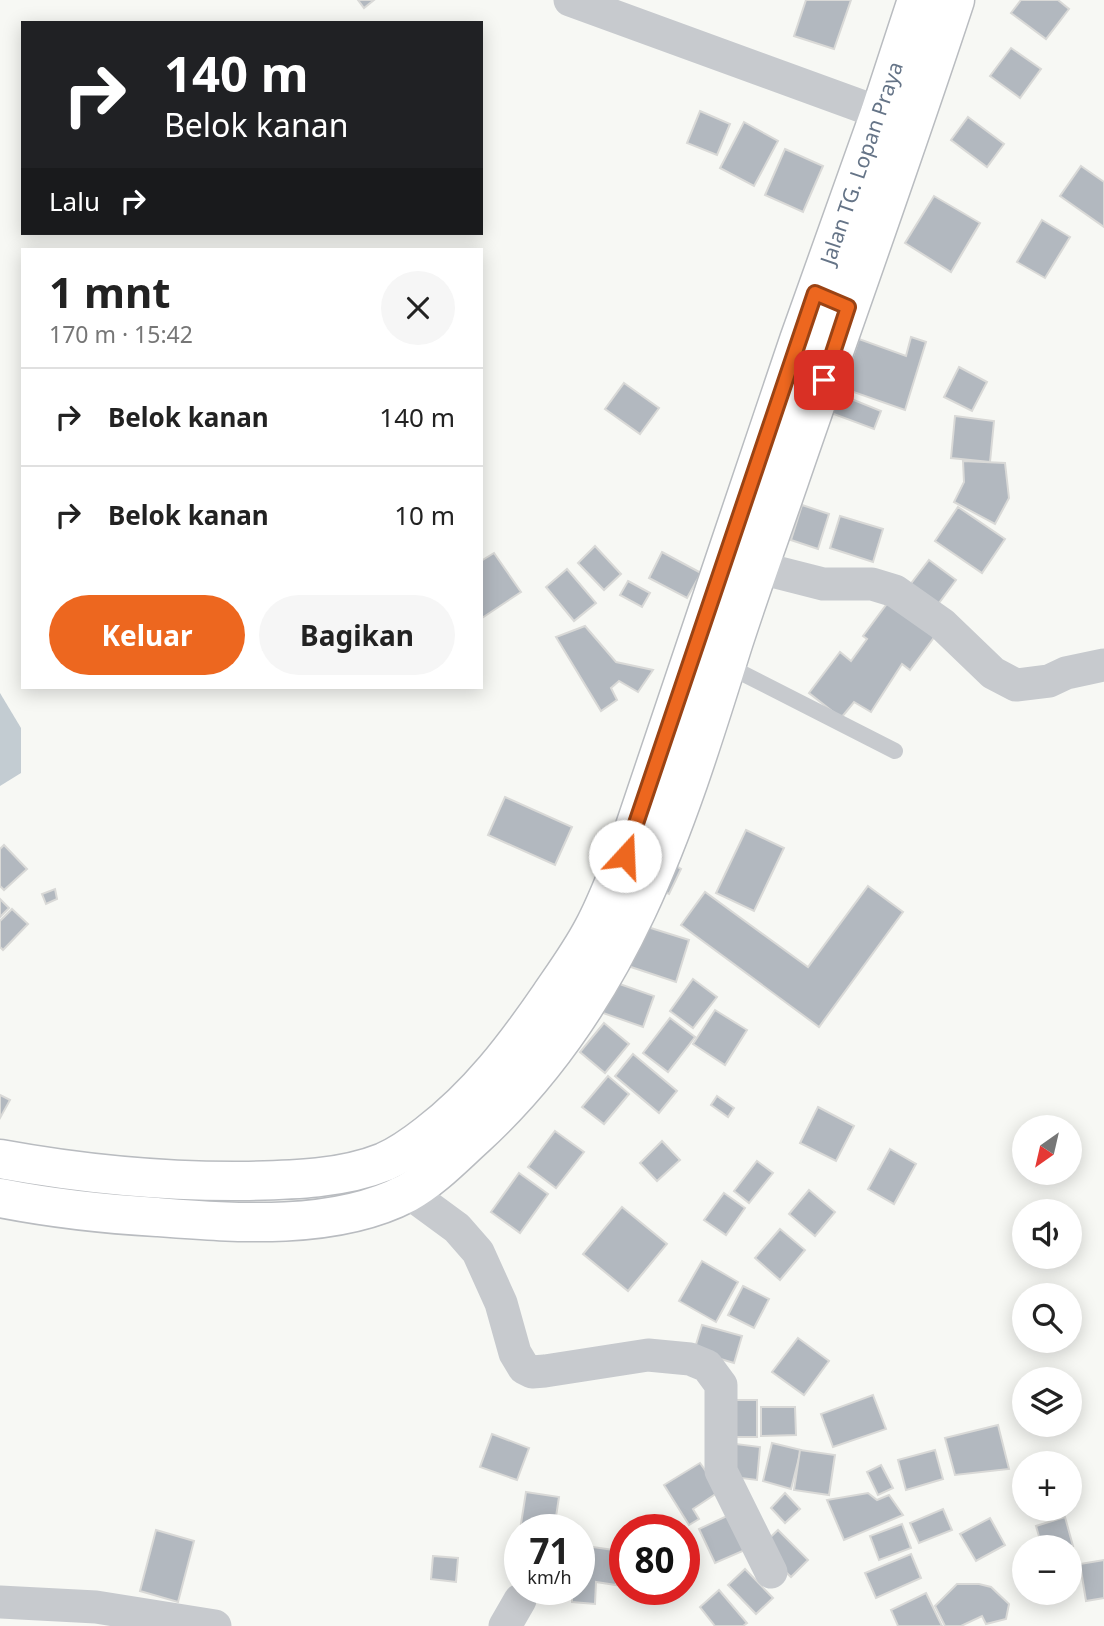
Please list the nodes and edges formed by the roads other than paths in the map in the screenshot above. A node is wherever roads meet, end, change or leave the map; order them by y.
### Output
1 (570, 0) edge
2 (918, 0) edge
3 (955, 0) edge
4 (880, 113) junction
5 (832, 300) junction
6 (760, 568) junction
7 (1104, 665) edge
8 (728, 666) junction
9 (895, 751) dead end
10 (0, 1158) edge
11 (408, 1192) junction
12 (0, 1198) edge
13 (771, 1572) dead end
14 (0, 1602) edge
15 (215, 1626) edge

1 - 4 street
2 - 4 highway, Jalan TG. Lopan Praya
3 - 5 highway
4 - 5 highway, Jalan TG. Lopan Praya
5 - 6 highway
5 - 10 highway, Jalan TG. Lopan Praya
6 - 7 street
6 - 8 highway
8 - 9 lane
8 - 11 highway
11 - 12 highway
11 - 13 street
14 - 15 street

